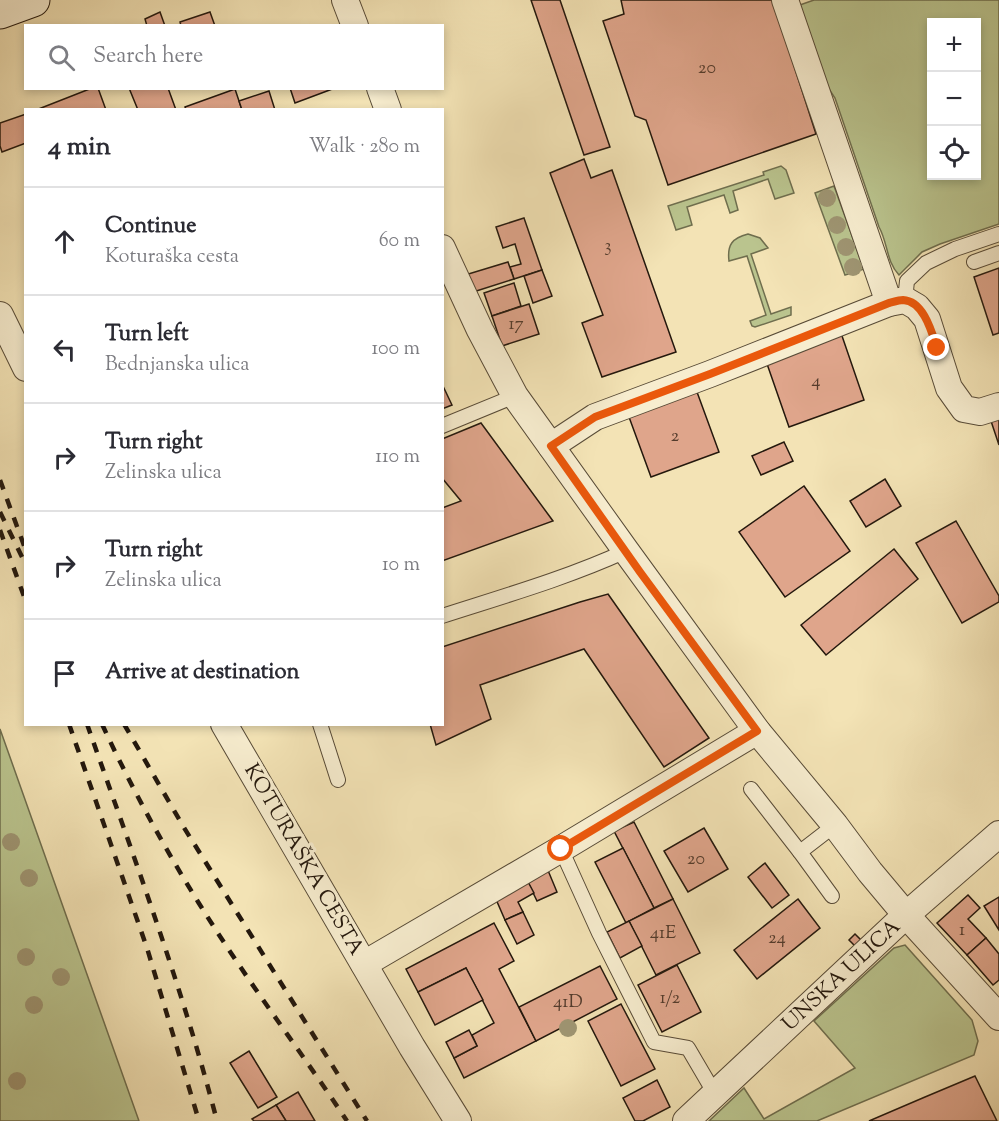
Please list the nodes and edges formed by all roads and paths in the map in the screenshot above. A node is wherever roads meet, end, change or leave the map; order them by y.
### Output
1 (33, 0) edge
2 (345, 0) edge
3 (785, 0) edge
4 (0, 12) edge
5 (355, 24) edge
6 (381, 90) edge
7 (387, 108) edge
8 (999, 234) edge
9 (444, 252) edge
10 (999, 253) edge
11 (974, 262) dead end
12 (897, 301) junction
13 (0, 315) edge
14 (24, 364) edge
15 (515, 396) junction
16 (999, 406) edge
17 (444, 425) edge
18 (551, 446) junction
19 (626, 551) junction
20 (444, 615) edge
21 (225, 726) edge
22 (321, 726) edge
23 (757, 731) junction
24 (338, 780) dead end
25 (750, 789) dead end
26 (835, 825) junction
27 (999, 834) edge
28 (561, 849) junction
29 (800, 852) junction
30 (832, 896) dead end
31 (906, 915) junction
32 (364, 964) junction
33 (996, 1008) edge
34 (715, 1094) junction
35 (458, 1121) edge
36 (686, 1121) edge

1 - 4 street
2 - 5 street
3 - 12 street
6 - 7 street
8 - 12 lane
9 - 15 street
10 - 11 lane
12 - 16 street
12 - 18 street
13 - 14 street
15 - 17 lane
15 - 18 street
18 - 19 street
19 - 20 lane
19 - 23 street
21 - 32 street, KOTURAŠKA CESTA
22 - 24 lane
23 - 26 street
23 - 28 street, KOTURAŠKA CESTA
25 - 29 lane
26 - 29 lane
26 - 31 street
27 - 31 street, UNSKA ULICA
28 - 32 street, KOTURAŠKA CESTA
28 - 34 lane
29 - 30 lane
31 - 33 street
31 - 34 street, UNSKA ULICA
32 - 35 street, KOTURAŠKA CESTA
34 - 36 street, UNSKA ULICA

